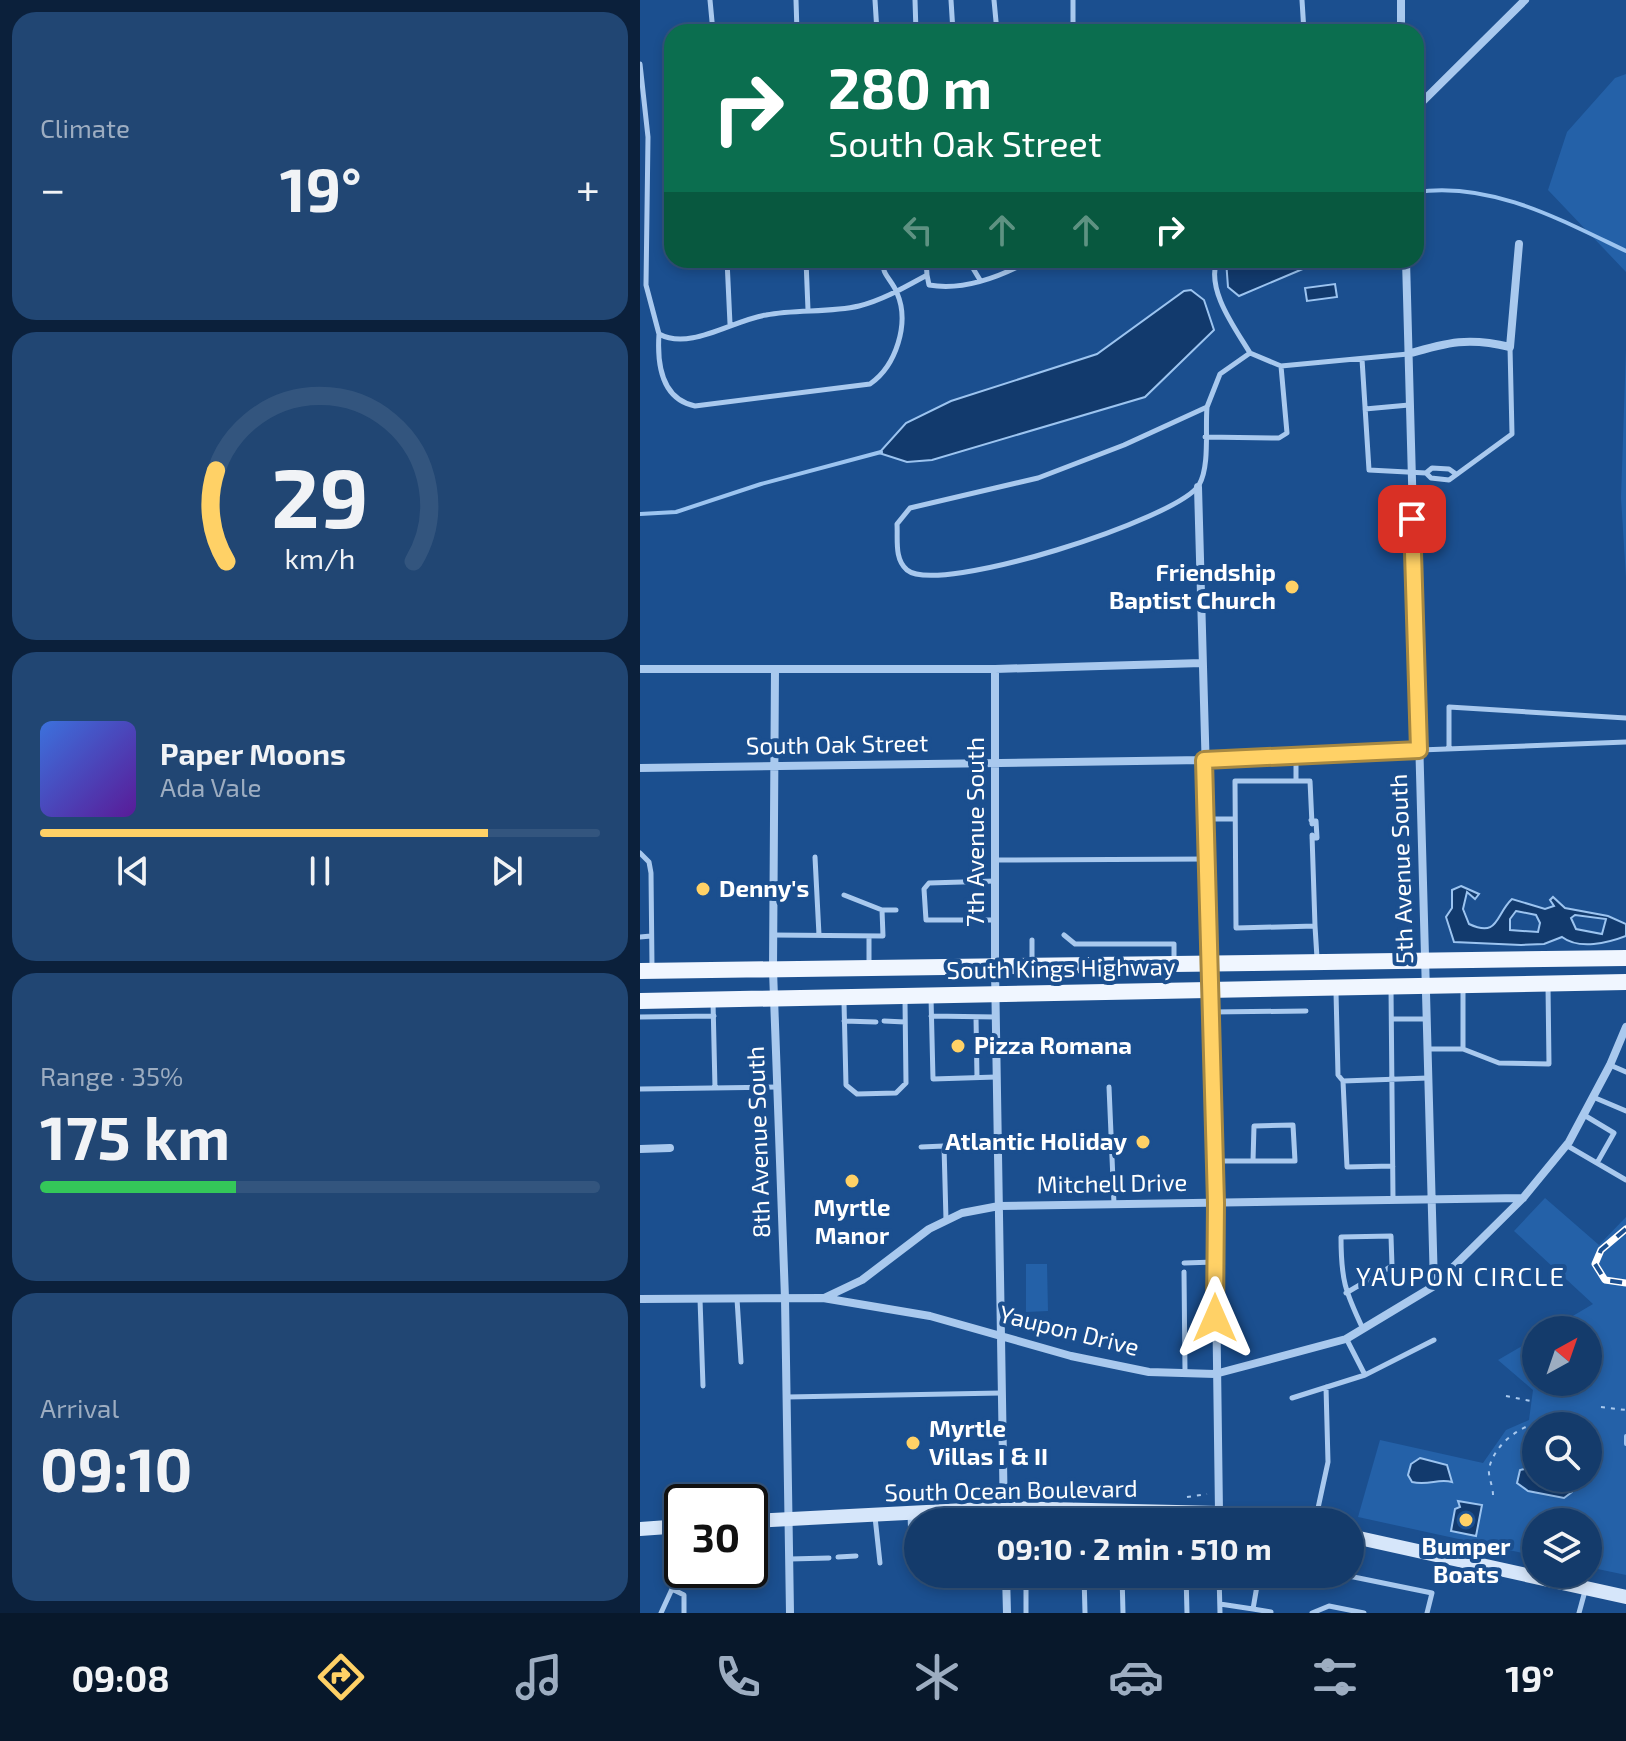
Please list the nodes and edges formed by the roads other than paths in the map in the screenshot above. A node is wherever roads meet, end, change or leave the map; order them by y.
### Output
1 (710, 0) edge
2 (796, 0) edge
3 (875, 0) edge
4 (915, 0) edge
5 (951, 0) edge
6 (994, 0) edge
7 (1073, 0) edge
8 (1302, 0) edge
9 (1401, 0) edge
10 (1525, 0) edge
11 (712, 24) edge
12 (797, 24) edge
13 (876, 24) edge
14 (916, 24) edge
15 (952, 24) edge
16 (996, 24) edge
17 (1073, 24) edge
18 (1304, 24) edge
19 (1401, 24) edge
20 (640, 64) edge
21 (1424, 100) edge
22 (1519, 244) dead end
23 (727, 268) edge
24 (806, 268) edge
25 (882, 268) edge
26 (927, 268) edge
27 (973, 268) edge
28 (1016, 268) edge
29 (1215, 268) edge
30 (1406, 268) edge
31 (927, 275) junction
32 (980, 280) junction
33 (897, 291) junction
34 (808, 310) junction
35 (730, 324) junction
36 (659, 334) junction
37 (1510, 347) junction
38 (1250, 353) junction
39 (1408, 354) junction
40 (1362, 359) junction
41 (1281, 366) junction
42 (1409, 405) junction
43 (1207, 407) junction
44 (1365, 409) junction
45 (1204, 437) junction
46 (1411, 472) junction
47 (1426, 473) junction
48 (1456, 474) junction
49 (1198, 487) junction
50 (1202, 663) junction
51 (640, 669) edge
52 (775, 669) junction
53 (995, 669) junction
54 (1626, 718) edge
55 (1626, 742) edge
56 (1449, 749) junction
57 (1419, 750) junction
58 (1296, 756) junction
59 (1204, 760) junction
60 (997, 763) junction
61 (777, 766) junction
62 (640, 768) edge
63 (1296, 781) junction
64 (1206, 819) junction
65 (1235, 819) junction
66 (640, 853) edge
67 (815, 857) dead end
68 (1208, 859) junction
69 (996, 860) junction
70 (996, 881) junction
71 (844, 895) dead end
72 (882, 910) junction
73 (896, 910) dead end
74 (995, 920) junction
75 (1315, 926) junction
76 (773, 935) junction
77 (819, 935) junction
78 (1064, 935) dead end
79 (651, 936) junction
80 (869, 936) junction
81 (640, 937) edge
82 (1032, 940) dead end
83 (1626, 958) edge
84 (1425, 962) junction
85 (1317, 963) junction
86 (1211, 965) junction
87 (1174, 966) junction
88 (1032, 968) junction
89 (869, 969) junction
90 (995, 969) junction
91 (773, 970) junction
92 (646, 971) edge
93 (1626, 982) edge
94 (1548, 984) junction
95 (1464, 985) junction
96 (1425, 986) junction
97 (1335, 987) junction
98 (1390, 987) junction
99 (1286, 988) junction
100 (1245, 989) junction
101 (1212, 990) junction
102 (995, 995) junction
103 (905, 996) junction
104 (931, 996) junction
105 (775, 997) junction
106 (844, 997) junction
107 (648, 1006) edge
108 (714, 1007) junction
109 (1285, 1011) junction
110 (1306, 1011) dead end
111 (1212, 1012) junction
112 (1243, 1012) junction
113 (931, 1016) junction
114 (640, 1017) edge
115 (976, 1017) junction
116 (996, 1017) junction
117 (1392, 1019) junction
118 (1426, 1019) junction
119 (844, 1021) junction
120 (905, 1022) junction
121 (1626, 1027) edge
122 (1623, 1041) edge
123 (1427, 1049) junction
124 (1463, 1049) junction
125 (1610, 1065) junction
126 (1626, 1072) edge
127 (997, 1077) junction
128 (977, 1078) junction
129 (1428, 1078) junction
130 (1394, 1080) junction
131 (1343, 1081) junction
132 (778, 1087) junction
133 (1109, 1087) dead end
134 (715, 1088) junction
135 (640, 1089) edge
136 (1593, 1097) junction
137 (1626, 1111) edge
138 (1584, 1115) junction
139 (1566, 1145) junction
140 (921, 1147) dead end
141 (670, 1148) dead end
142 (640, 1149) edge
143 (1215, 1161) junction
144 (1253, 1161) junction
145 (1597, 1163) junction
146 (1393, 1166) junction
147 (1626, 1180) edge
148 (1432, 1198) junction
149 (1523, 1198) junction
150 (1393, 1199) junction
151 (1216, 1203) junction
152 (1114, 1204) junction
153 (999, 1206) junction
154 (946, 1221) junction
155 (1215, 1262) junction
156 (1184, 1263) dead end
157 (1184, 1272) dead end
158 (1434, 1286) junction
159 (1346, 1293) junction
160 (737, 1298) junction
161 (785, 1298) junction
162 (823, 1298) junction
163 (640, 1299) edge
164 (700, 1299) junction
165 (1363, 1329) junction
166 (1001, 1334) junction
167 (1346, 1339) junction
168 (1434, 1340) dead end
169 (741, 1362) dead end
170 (1185, 1373) junction
171 (1215, 1374) junction
172 (1365, 1375) junction
173 (703, 1386) dead end
174 (1326, 1387) junction
175 (1002, 1393) junction
176 (786, 1397) junction
177 (1292, 1398) dead end
178 (1004, 1508) edge
179 (1219, 1508) edge
180 (1318, 1508) edge
181 (904, 1513) edge
182 (875, 1514) junction
183 (788, 1519) junction
184 (768, 1520) edge
185 (664, 1528) edge
186 (640, 1529) edge
187 (1364, 1539) edge
188 (856, 1556) dead end
189 (838, 1557) dead end
190 (829, 1558) dead end
191 (789, 1559) junction
192 (880, 1563) dead end
193 (1522, 1574) edge
194 (1364, 1579) edge
195 (1006, 1588) edge
196 (1026, 1588) edge
197 (1084, 1588) edge
198 (1122, 1588) edge
199 (1186, 1588) edge
200 (1219, 1588) edge
201 (1257, 1588) edge
202 (1586, 1588) joint
203 (672, 1589) joint
204 (1626, 1597) edge
205 (1220, 1604) junction
206 (1253, 1609) junction
207 (1271, 1612) edge
208 (661, 1613) edge
209 (684, 1613) edge
210 (790, 1613) edge
211 (1007, 1613) edge
212 (1026, 1613) edge
213 (1085, 1613) edge
214 (1123, 1613) edge
215 (1187, 1613) edge
216 (1220, 1613) edge
217 (1312, 1613) edge
218 (1364, 1613) edge
219 (1427, 1613) edge
220 (1579, 1613) edge

1 - 11 lane
2 - 12 lane
3 - 13 lane
4 - 14 lane
5 - 15 lane
6 - 16 lane
7 - 17 lane
8 - 18 lane
9 - 19 street
10 - 21 street
20 - 36 lane
22 - 37 street
23 - 35 lane
24 - 34 lane
25 - 33 lane
26 - 31 lane
27 - 32 lane
28 - 32 lane
29 - 38 lane
30 - 39 street, 5th Avenue South
31 - 32 lane
31 - 33 lane
33 - 34 lane
33 - 36 lane
34 - 35 lane
35 - 36 lane
37 - 39 street
37 - 48 lane
38 - 41 lane
38 - 43 lane
39 - 40 lane
39 - 42 street, 5th Avenue South
40 - 41 lane
40 - 44 lane
41 - 45 lane
42 - 44 lane
42 - 46 street, 5th Avenue South
43 - 45 lane
43 - 49 lane
44 - 46 lane
45 - 49 lane
46 - 47 lane
46 - 57 street, 5th Avenue South
47 - 48 lane
47 - 48 lane
49 - 50 street
50 - 53 street
50 - 59 street
51 - 52 street
52 - 53 street
52 - 61 street, 8th Avenue South
53 - 60 street, 7th Avenue South
54 - 56 lane
55 - 56 lane
56 - 57 lane
57 - 58 street, South Oak Street
57 - 84 street, 5th Avenue South
58 - 59 street, South Oak Street
58 - 63 lane
59 - 60 street, South Oak Street
59 - 64 street
60 - 61 street, South Oak Street
60 - 69 street, 7th Avenue South
61 - 62 street, South Oak Street
61 - 76 street, 8th Avenue South
63 - 65 lane
63 - 75 lane
64 - 65 lane
64 - 68 street
65 - 75 lane
66 - 79 lane
67 - 77 lane
68 - 69 lane
68 - 86 street
69 - 70 street, 7th Avenue South
70 - 74 street, 7th Avenue South
70 - 74 lane
71 - 72 lane
72 - 73 lane
72 - 80 lane
74 - 90 street, 7th Avenue South
75 - 85 lane
76 - 77 lane
76 - 91 street, 8th Avenue South
77 - 80 lane
78 - 87 lane
79 - 81 lane
79 - 92 lane
80 - 89 lane
82 - 88 lane
83 - 84 main road, South Kings Highway
84 - 85 main road, South Kings Highway
84 - 96 street, 5th Avenue South
85 - 86 main road, South Kings Highway
86 - 87 main road, South Kings Highway
86 - 101 street
87 - 88 main road, South Kings Highway
88 - 90 main road, South Kings Highway
89 - 90 main road, South Kings Highway
89 - 91 main road, South Kings Highway
90 - 102 street, 7th Avenue South
91 - 92 main road, South Kings Highway
91 - 105 street, 8th Avenue South
93 - 94 main road, South Kings Highway
94 - 95 main road, South Kings Highway
94 - 124 lane
95 - 96 main road, South Kings Highway
95 - 124 lane
96 - 98 main road, South Kings Highway
96 - 118 street, 5th Avenue South
97 - 98 main road, South Kings Highway
97 - 99 main road, South Kings Highway
97 - 131 lane
98 - 117 lane
99 - 100 main road, South Kings Highway
99 - 109 lane
100 - 101 main road, South Kings Highway
100 - 112 lane
101 - 102 main road, South Kings Highway
101 - 111 street
102 - 104 main road, South Kings Highway
102 - 116 street, 7th Avenue South
103 - 104 main road, South Kings Highway
103 - 106 main road, South Kings Highway
103 - 120 lane
104 - 113 lane
105 - 106 main road, South Kings Highway
105 - 108 main road, South Kings Highway
105 - 132 street, 8th Avenue South
106 - 119 lane
107 - 108 main road, South Kings Highway
107 - 114 lane
108 - 134 lane
109 - 110 lane
109 - 112 lane
111 - 112 lane
111 - 143 street
113 - 115 lane
113 - 128 lane
115 - 116 lane
115 - 128 lane
116 - 127 street, 7th Avenue South
117 - 118 lane
117 - 130 lane
118 - 123 street, 5th Avenue South
119 - 120 lane
119 - 120 lane
121 - 122 street, Yaupon Drive
122 - 125 street, Yaupon Drive
123 - 124 lane
123 - 129 street, 5th Avenue South
125 - 126 lane
125 - 136 street, Yaupon Drive
127 - 128 lane
127 - 153 street, 7th Avenue South
129 - 130 lane
129 - 148 street, 5th Avenue South
130 - 131 lane
130 - 146 lane
131 - 146 lane
132 - 134 lane
132 - 161 street, 8th Avenue South
133 - 152 lane
134 - 135 lane
136 - 137 lane
136 - 138 street, Yaupon Drive
138 - 139 street, Yaupon Drive
138 - 145 lane
139 - 145 lane
139 - 149 street, Yaupon Drive
140 - 154 lane
141 - 142 street
143 - 144 lane
143 - 151 street
144 - 144 lane
145 - 147 lane
146 - 150 lane
148 - 149 street, Mitchell Drive
148 - 150 street, Mitchell Drive
148 - 158 street, 5th Avenue South
149 - 158 street, Yaupon Drive
150 - 151 street, Mitchell Drive
151 - 152 street, Mitchell Drive
151 - 155 street
152 - 153 street, Mitchell Drive
153 - 154 street, Mitchell Drive
153 - 166 street, 7th Avenue South
154 - 162 street, Mitchell Drive
155 - 156 lane
155 - 171 street
157 - 170 lane
158 - 165 street, Yaupon Drive
159 - 159 lane
159 - 165 lane
160 - 161 street, Yaupon Drive
160 - 164 street, Yaupon Drive
160 - 169 lane
161 - 162 street, Yaupon Drive
161 - 176 street, 8th Avenue South
162 - 166 street, Yaupon Drive
163 - 164 street, Yaupon Drive
164 - 173 lane
165 - 167 street, Yaupon Drive
166 - 170 street, Yaupon Drive
166 - 175 street, 7th Avenue South
167 - 171 street, Yaupon Drive
167 - 172 lane
168 - 172 lane
170 - 171 street, Yaupon Drive
171 - 179 street
172 - 174 lane
174 - 177 lane
174 - 180 lane
175 - 176 lane
175 - 178 street, 7th Avenue South
176 - 183 street, 8th Avenue South
181 - 182 main road, South Ocean Boulevard
182 - 183 main road, South Ocean Boulevard
182 - 192 lane
183 - 184 main road, South Ocean Boulevard
183 - 191 street, 8th Avenue South
185 - 186 main road
187 - 193 main road
188 - 189 lane
190 - 191 lane
191 - 210 street, 8th Avenue South
194 - 219 lane
195 - 211 street
196 - 212 lane
197 - 213 lane
198 - 214 lane
199 - 215 lane
200 - 205 lane
201 - 206 lane
202 - 204 main road
202 - 220 lane
203 - 208 lane
203 - 209 lane
205 - 206 lane
205 - 216 lane
206 - 207 lane
217 - 218 lane

